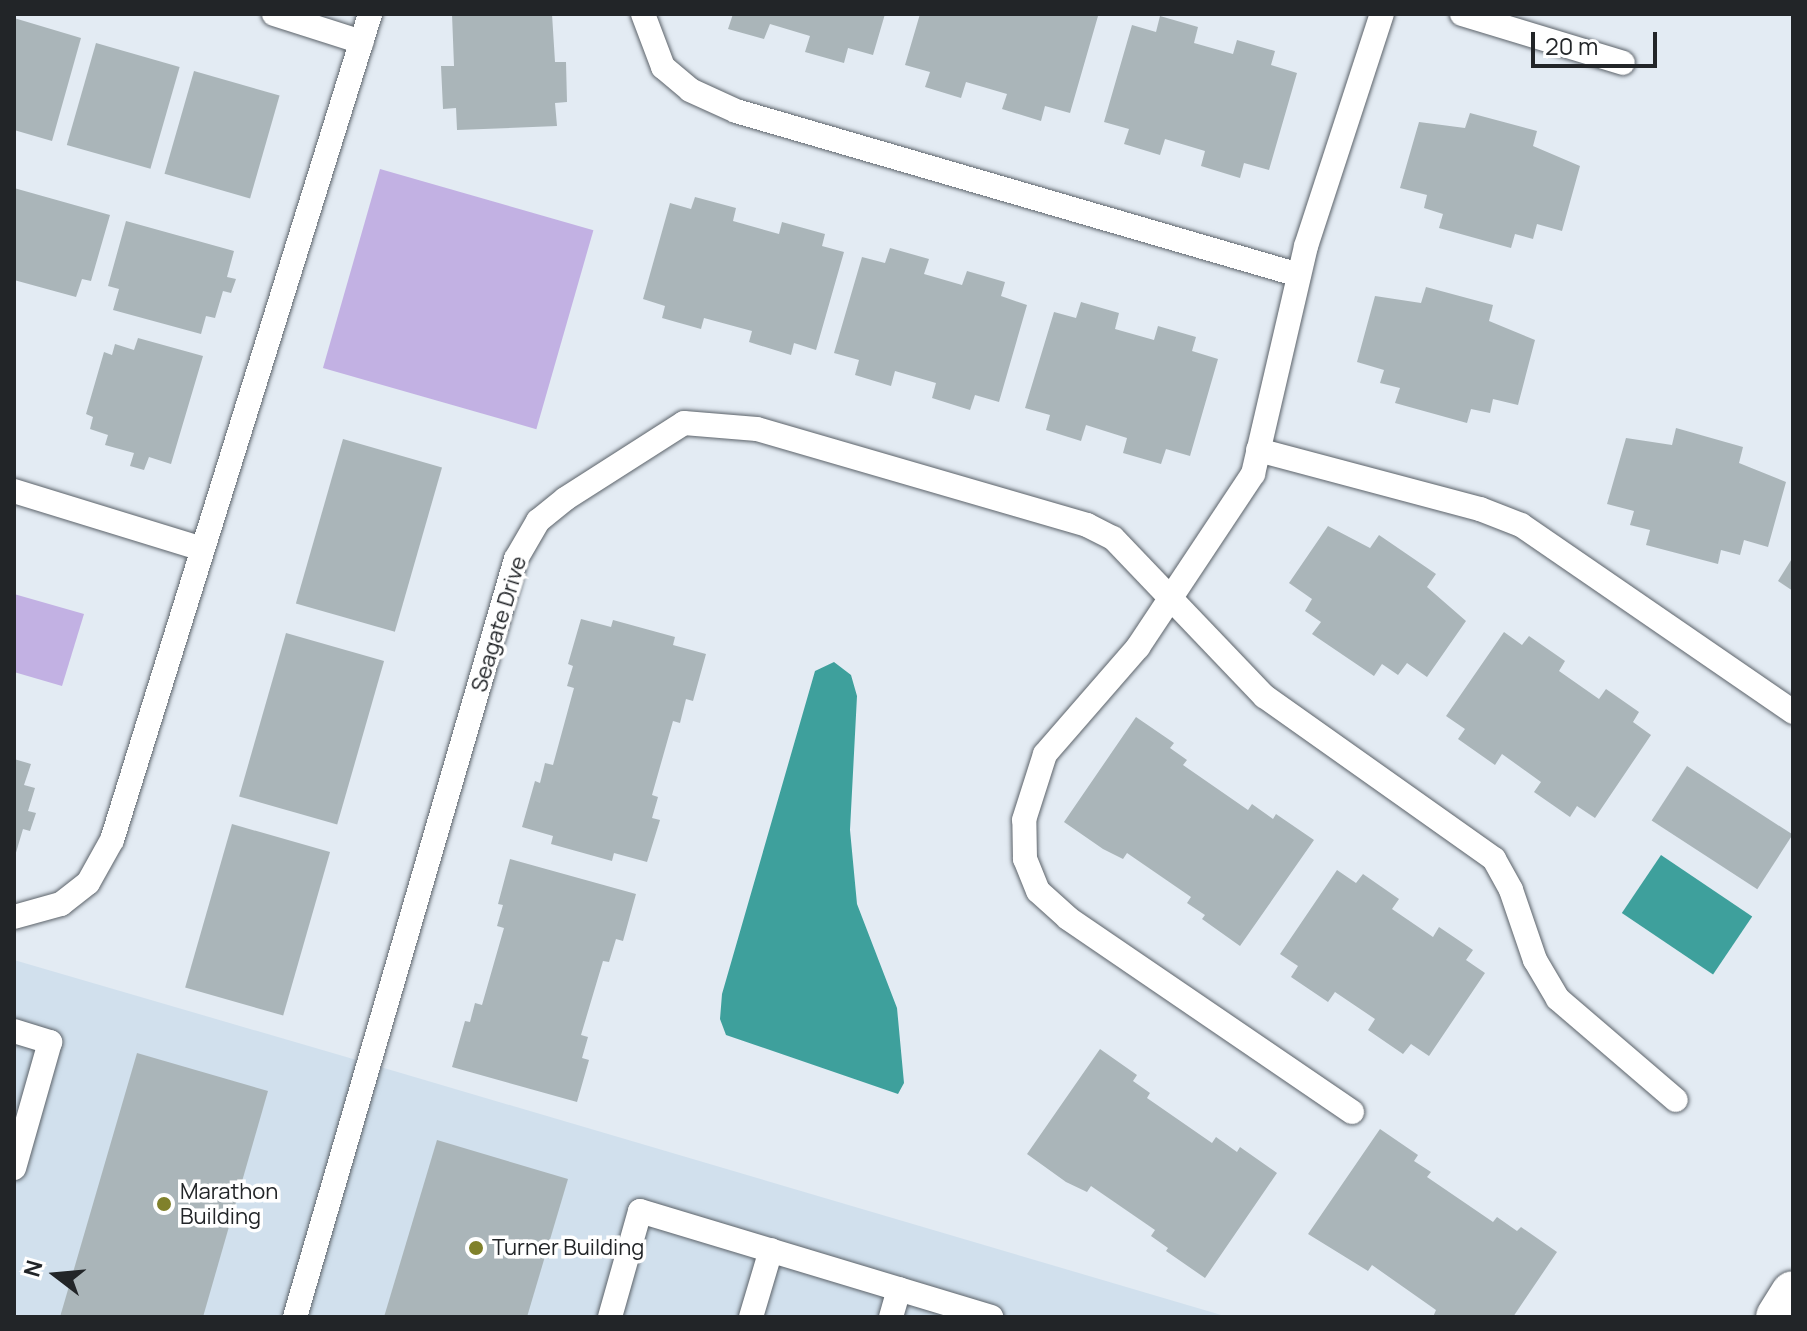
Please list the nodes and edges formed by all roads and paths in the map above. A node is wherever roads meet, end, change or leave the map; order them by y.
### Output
1 (274, 14) edge
2 (370, 14) edge
3 (643, 14) edge
4 (1382, 14) edge
5 (1462, 14) edge
6 (362, 42) junction
7 (1623, 63) dead end
8 (1299, 275) junction
9 (1258, 450) junction
10 (14, 491) edge
11 (202, 549) junction
12 (1170, 601) junction
13 (1793, 712) edge
14 (14, 917) edge
15 (14, 1031) edge
16 (1676, 1100) dead end
17 (1352, 1112) dead end
18 (14, 1168) edge
19 (771, 1250) junction
20 (899, 1289) junction
21 (1793, 1293) edge
22 (295, 1317) edge
23 (610, 1317) edge
24 (751, 1317) edge
25 (891, 1317) edge
26 (989, 1317) edge
27 (1778, 1317) edge

1 - 6 lane
2 - 6 lane
3 - 8 lane
4 - 8 lane
5 - 7 lane
6 - 11 lane
8 - 9 lane
9 - 12 lane
9 - 13 lane
10 - 11 lane
11 - 14 lane
12 - 16 lane, Seagate Drive
12 - 17 lane
12 - 22 lane, Seagate Drive
15 - 18 lane
19 - 20 lane
19 - 23 lane
19 - 24 lane
20 - 25 lane
20 - 26 lane
21 - 27 street

